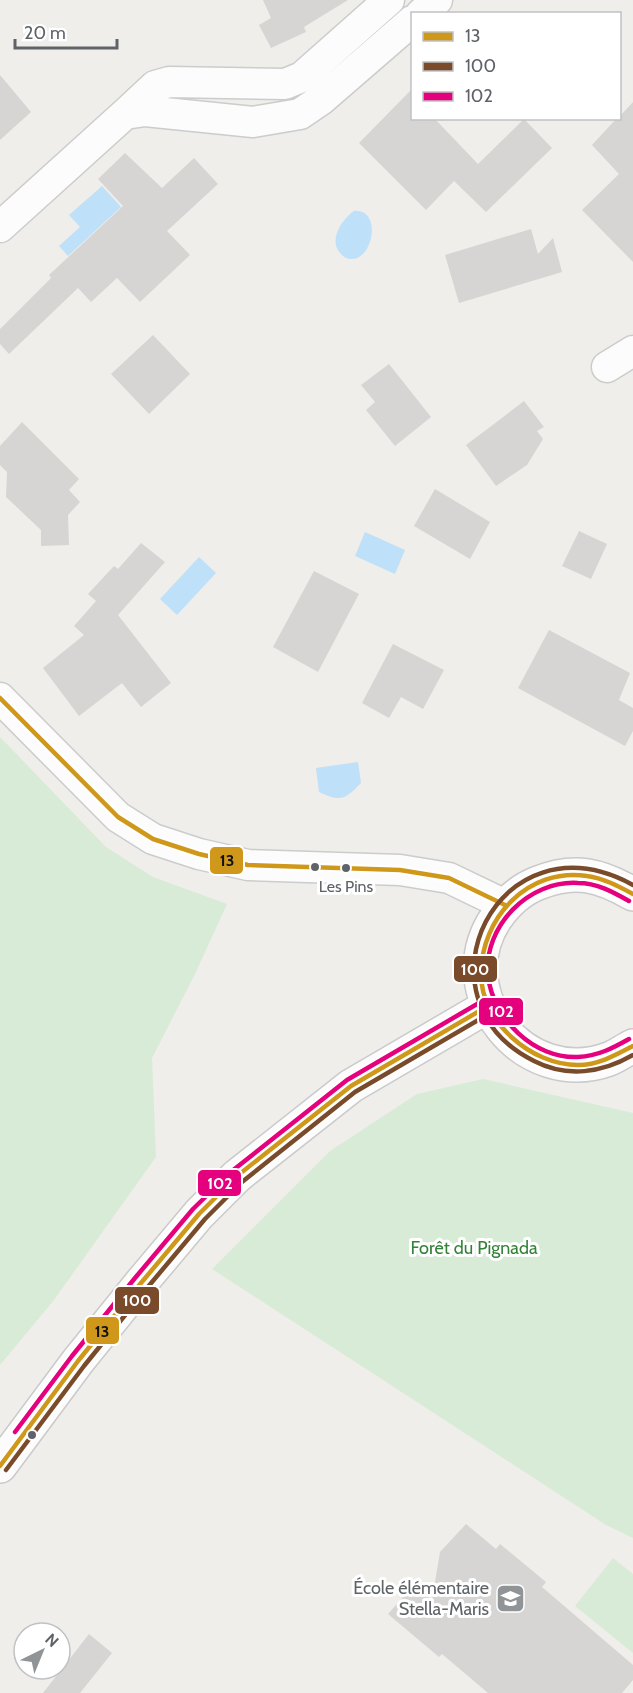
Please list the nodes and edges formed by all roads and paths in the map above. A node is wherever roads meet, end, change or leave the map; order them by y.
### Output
1 (389, 0) edge
2 (437, 0) edge
3 (423, 12) edge
4 (411, 22) edge
5 (126, 114) junction
6 (0, 227) edge
7 (633, 351) edge
8 (607, 367) dead end
9 (0, 698) edge
10 (633, 894) edge
11 (505, 905) junction
12 (488, 1006) junction
13 (633, 1046) edge
14 (0, 1466) edge

1 - 5 street
2 - 3 street
4 - 5 street
5 - 6 street
7 - 8 street
9 - 11 street
10 - 11 main road
11 - 12 main road
12 - 13 main road
12 - 14 main road

